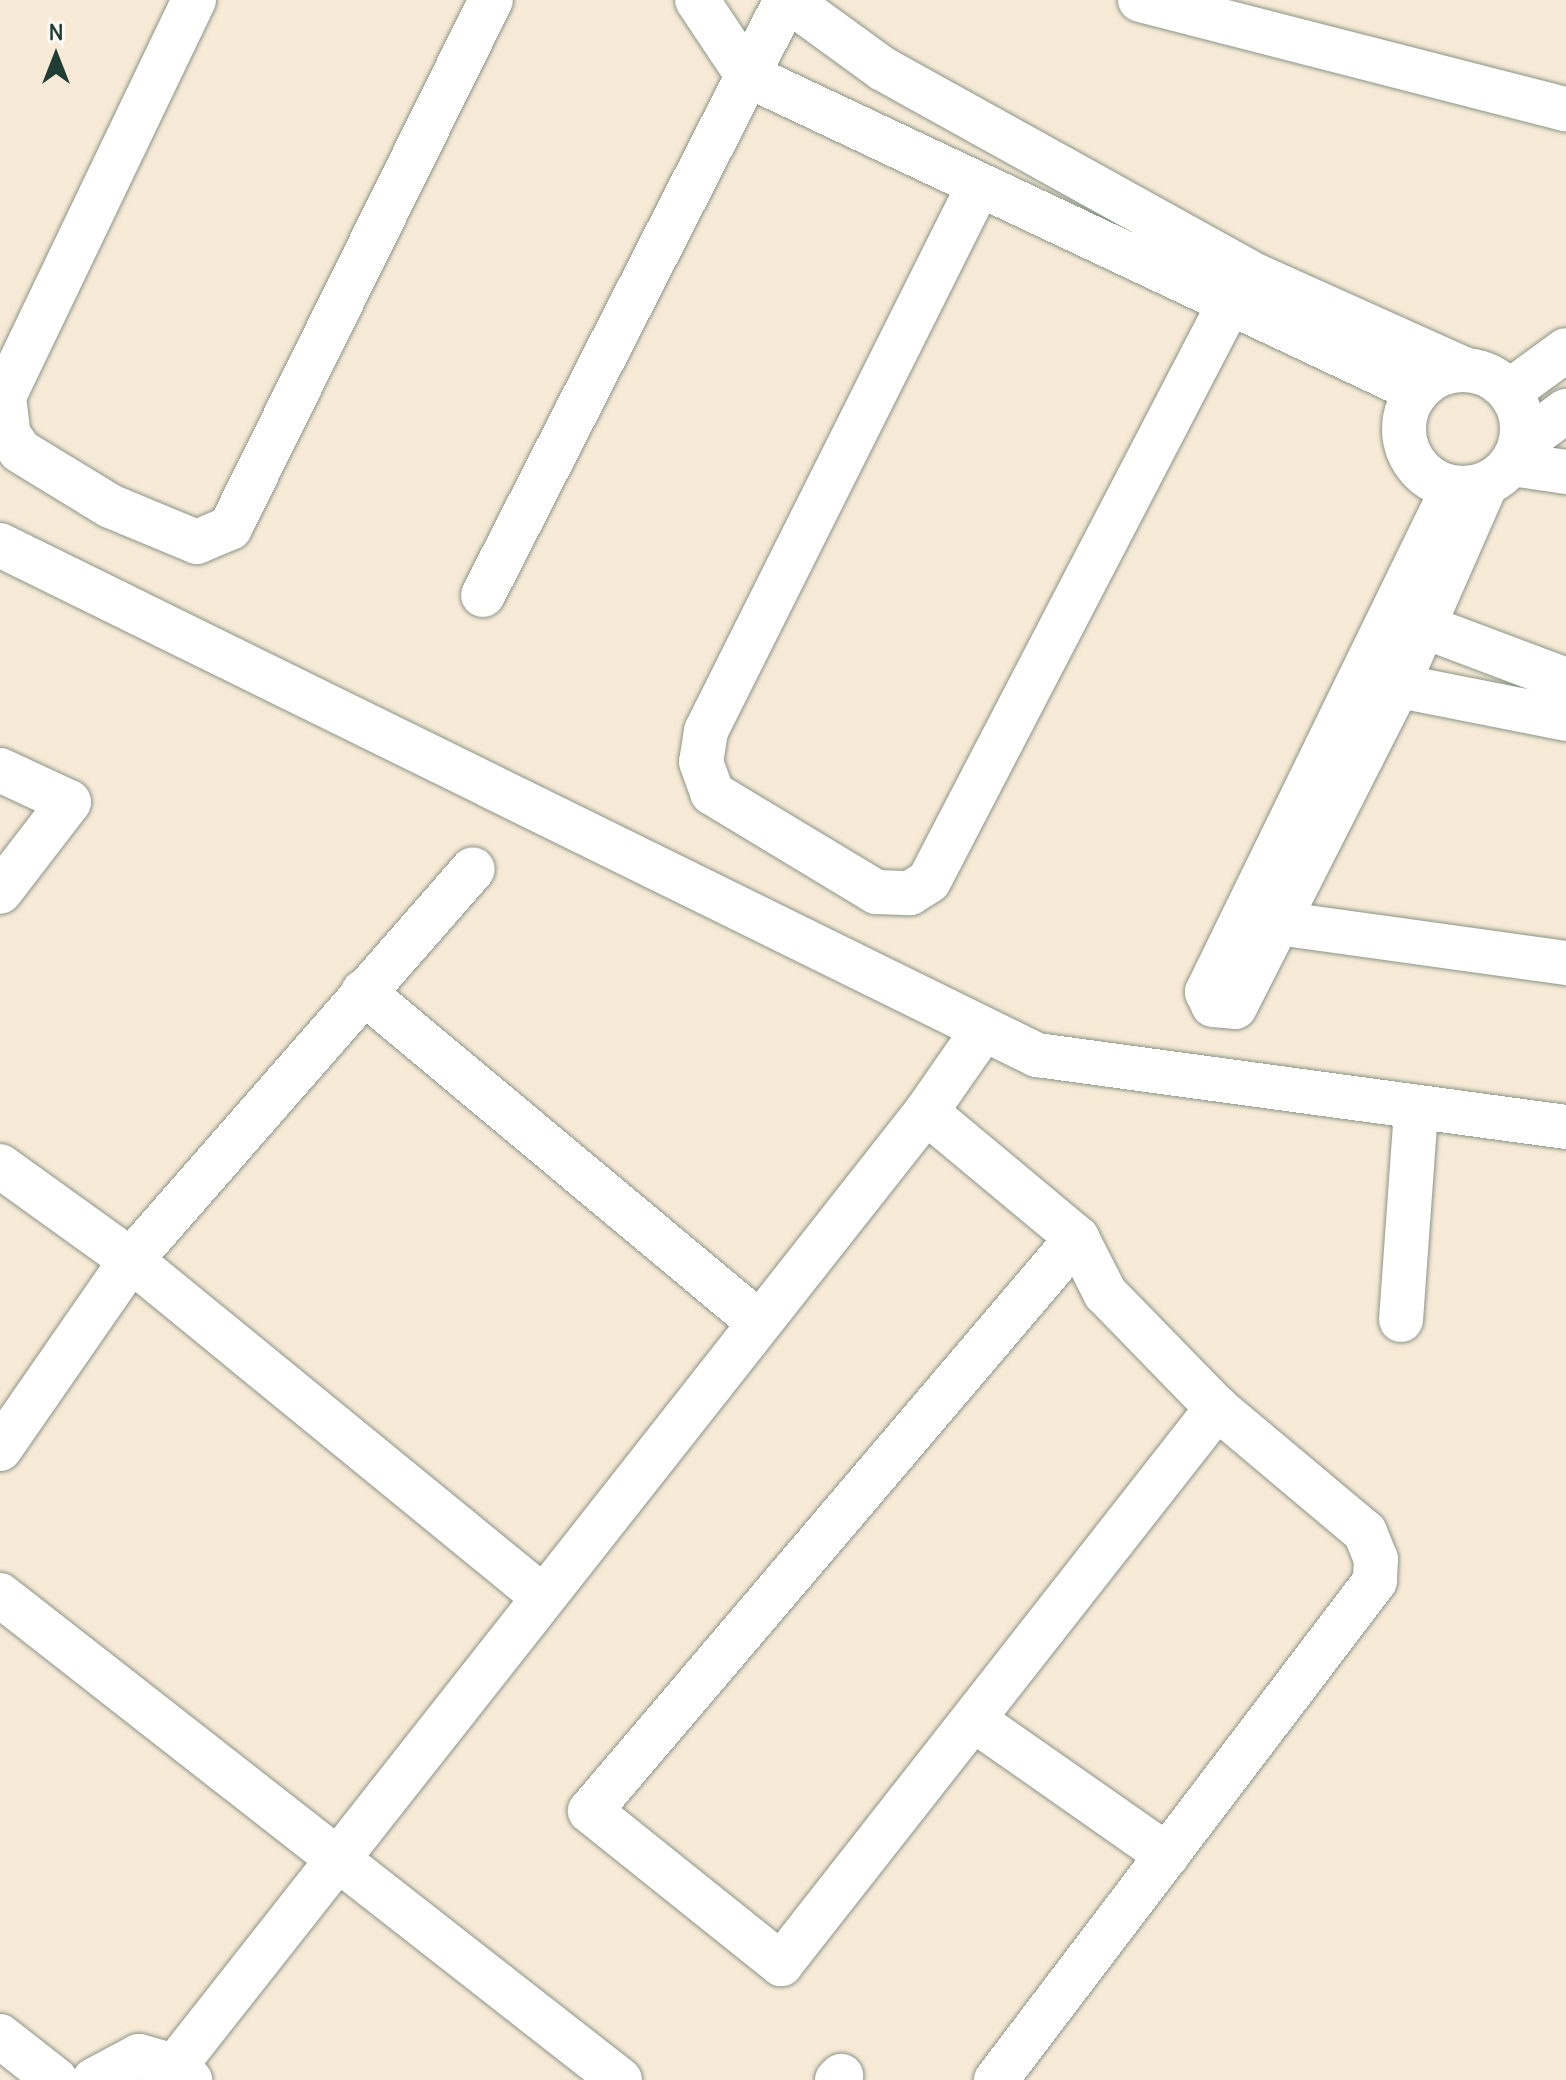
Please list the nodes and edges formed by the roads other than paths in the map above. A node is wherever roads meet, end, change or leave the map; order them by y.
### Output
1 (194, 0) edge
2 (491, 0) edge
3 (697, 0) edge
4 (787, 0) edge
5 (1140, 0) edge
6 (747, 75) junction
7 (1566, 109) edge
8 (978, 187) junction
9 (1231, 300) junction
10 (1566, 350) edge
11 (1464, 369) junction
12 (1417, 391) junction
13 (1510, 391) junction
14 (1566, 411) edge
15 (1493, 470) junction
16 (1566, 472) edge
17 (0, 545) edge
18 (483, 595) dead end
19 (1406, 620) junction
20 (1566, 680) edge
21 (1378, 683) junction
22 (1566, 719) edge
23 (0, 770) edge
24 (6, 868) edge
25 (473, 869) dead end
26 (1566, 963) edge
27 (363, 992) junction
28 (983, 1030) junction
29 (1416, 1109) junction
30 (926, 1112) junction
31 (1566, 1127) edge
32 (0, 1166) edge
33 (1077, 1238) junction
34 (131, 1260) junction
35 (756, 1320) junction
36 (1401, 1320) dead end
37 (1217, 1408) junction
38 (0, 1449) edge
39 (0, 1595) edge
40 (542, 1596) junction
41 (974, 1720) junction
42 (339, 1855) junction
43 (1167, 1855) junction
44 (0, 2036) edge
45 (182, 2073) edge
46 (56, 2080) edge
47 (94, 2080) edge
48 (620, 2080) edge
49 (996, 2080) edge

1 - 2 street
3 - 6 street
4 - 6 street
4 - 11 street
5 - 7 street
6 - 8 street
6 - 18 street
8 - 9 street
8 - 9 street
9 - 12 street
10 - 13 street
11 - 12 street
11 - 13 street
12 - 15 street
13 - 15 street
14 - 15 street
15 - 16 street
15 - 19 street
17 - 28 street
19 - 20 street
19 - 21 street
21 - 22 street
21 - 26 street
23 - 24 street
25 - 27 street
27 - 34 street
27 - 35 street
28 - 29 street
28 - 30 street
29 - 31 street
29 - 36 street
30 - 33 street
30 - 35 street
32 - 34 street
33 - 37 street
33 - 41 street
34 - 38 street
34 - 40 street
35 - 40 street
37 - 41 street
37 - 43 street
39 - 42 street
40 - 42 street
41 - 43 street
42 - 45 street
42 - 48 street
43 - 49 street
44 - 46 street
45 - 47 street

